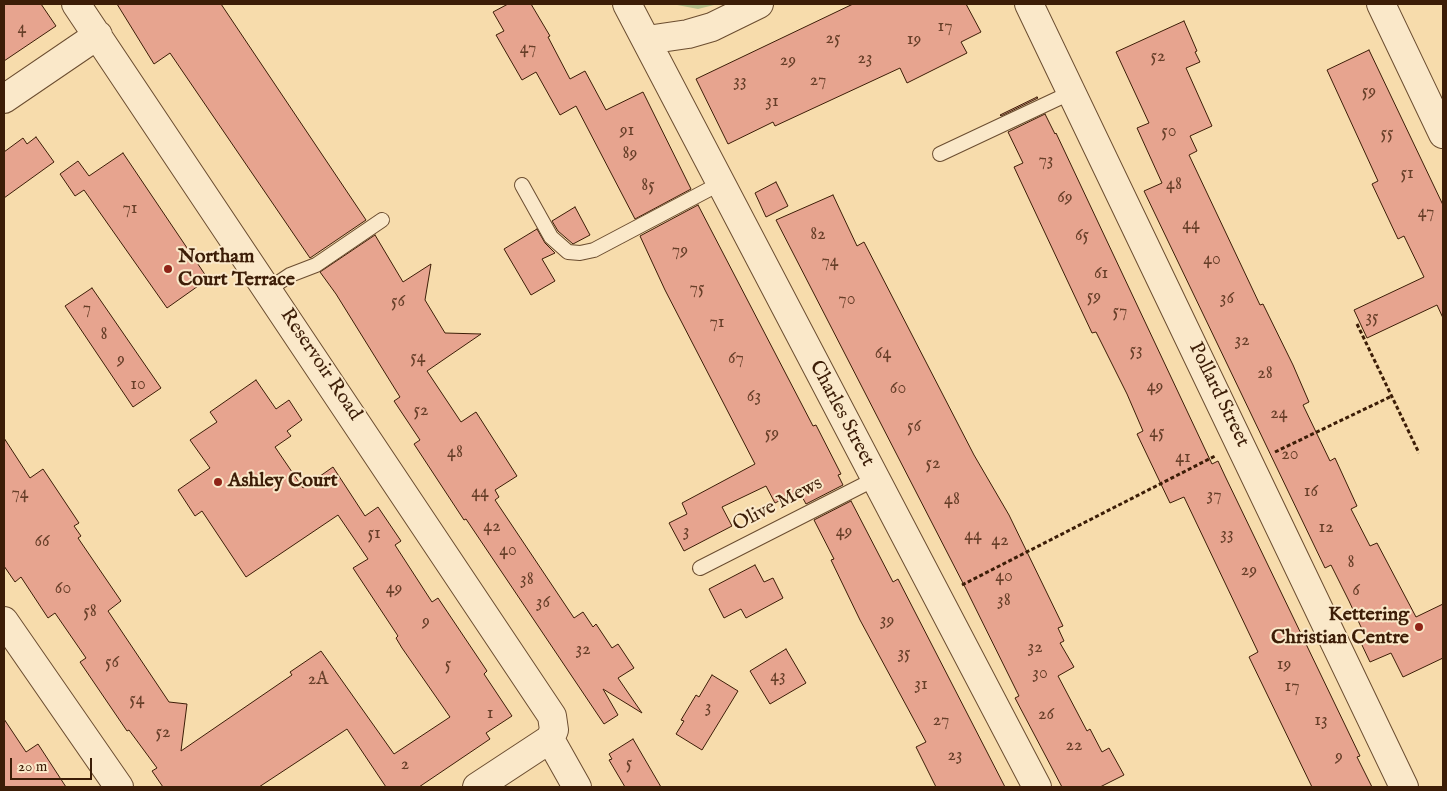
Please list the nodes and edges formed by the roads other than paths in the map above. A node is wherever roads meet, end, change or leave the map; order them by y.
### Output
1 (76, 4) edge
2 (627, 4) edge
3 (759, 4) edge
4 (1029, 4) edge
5 (1381, 4) edge
6 (98, 35) junction
7 (647, 40) junction
8 (1072, 92) junction
9 (4, 99) edge
10 (1443, 134) edge
11 (940, 154) dead end
12 (721, 184) junction
13 (522, 185) dead end
14 (382, 220) dead end
15 (269, 289) junction
16 (875, 479) junction
17 (700, 568) dead end
18 (4, 620) edge
19 (552, 734) junction
20 (119, 787) edge
21 (477, 787) edge
22 (577, 787) edge
23 (1037, 787) edge
24 (1404, 787) edge

1 - 6 street, Reservoir Road
2 - 7 street, Charles Street
3 - 7 street
4 - 8 street, Pollard Street
5 - 10 street
6 - 9 street
6 - 15 street, Reservoir Road
7 - 12 street, Charles Street
8 - 11 lane
8 - 24 street, Pollard Street
12 - 13 lane
12 - 16 street, Charles Street
14 - 15 lane
15 - 19 street, Reservoir Road
16 - 17 lane, Olive Mews
16 - 23 street, Charles Street
18 - 20 street
19 - 21 street
19 - 22 street, Reservoir Road

